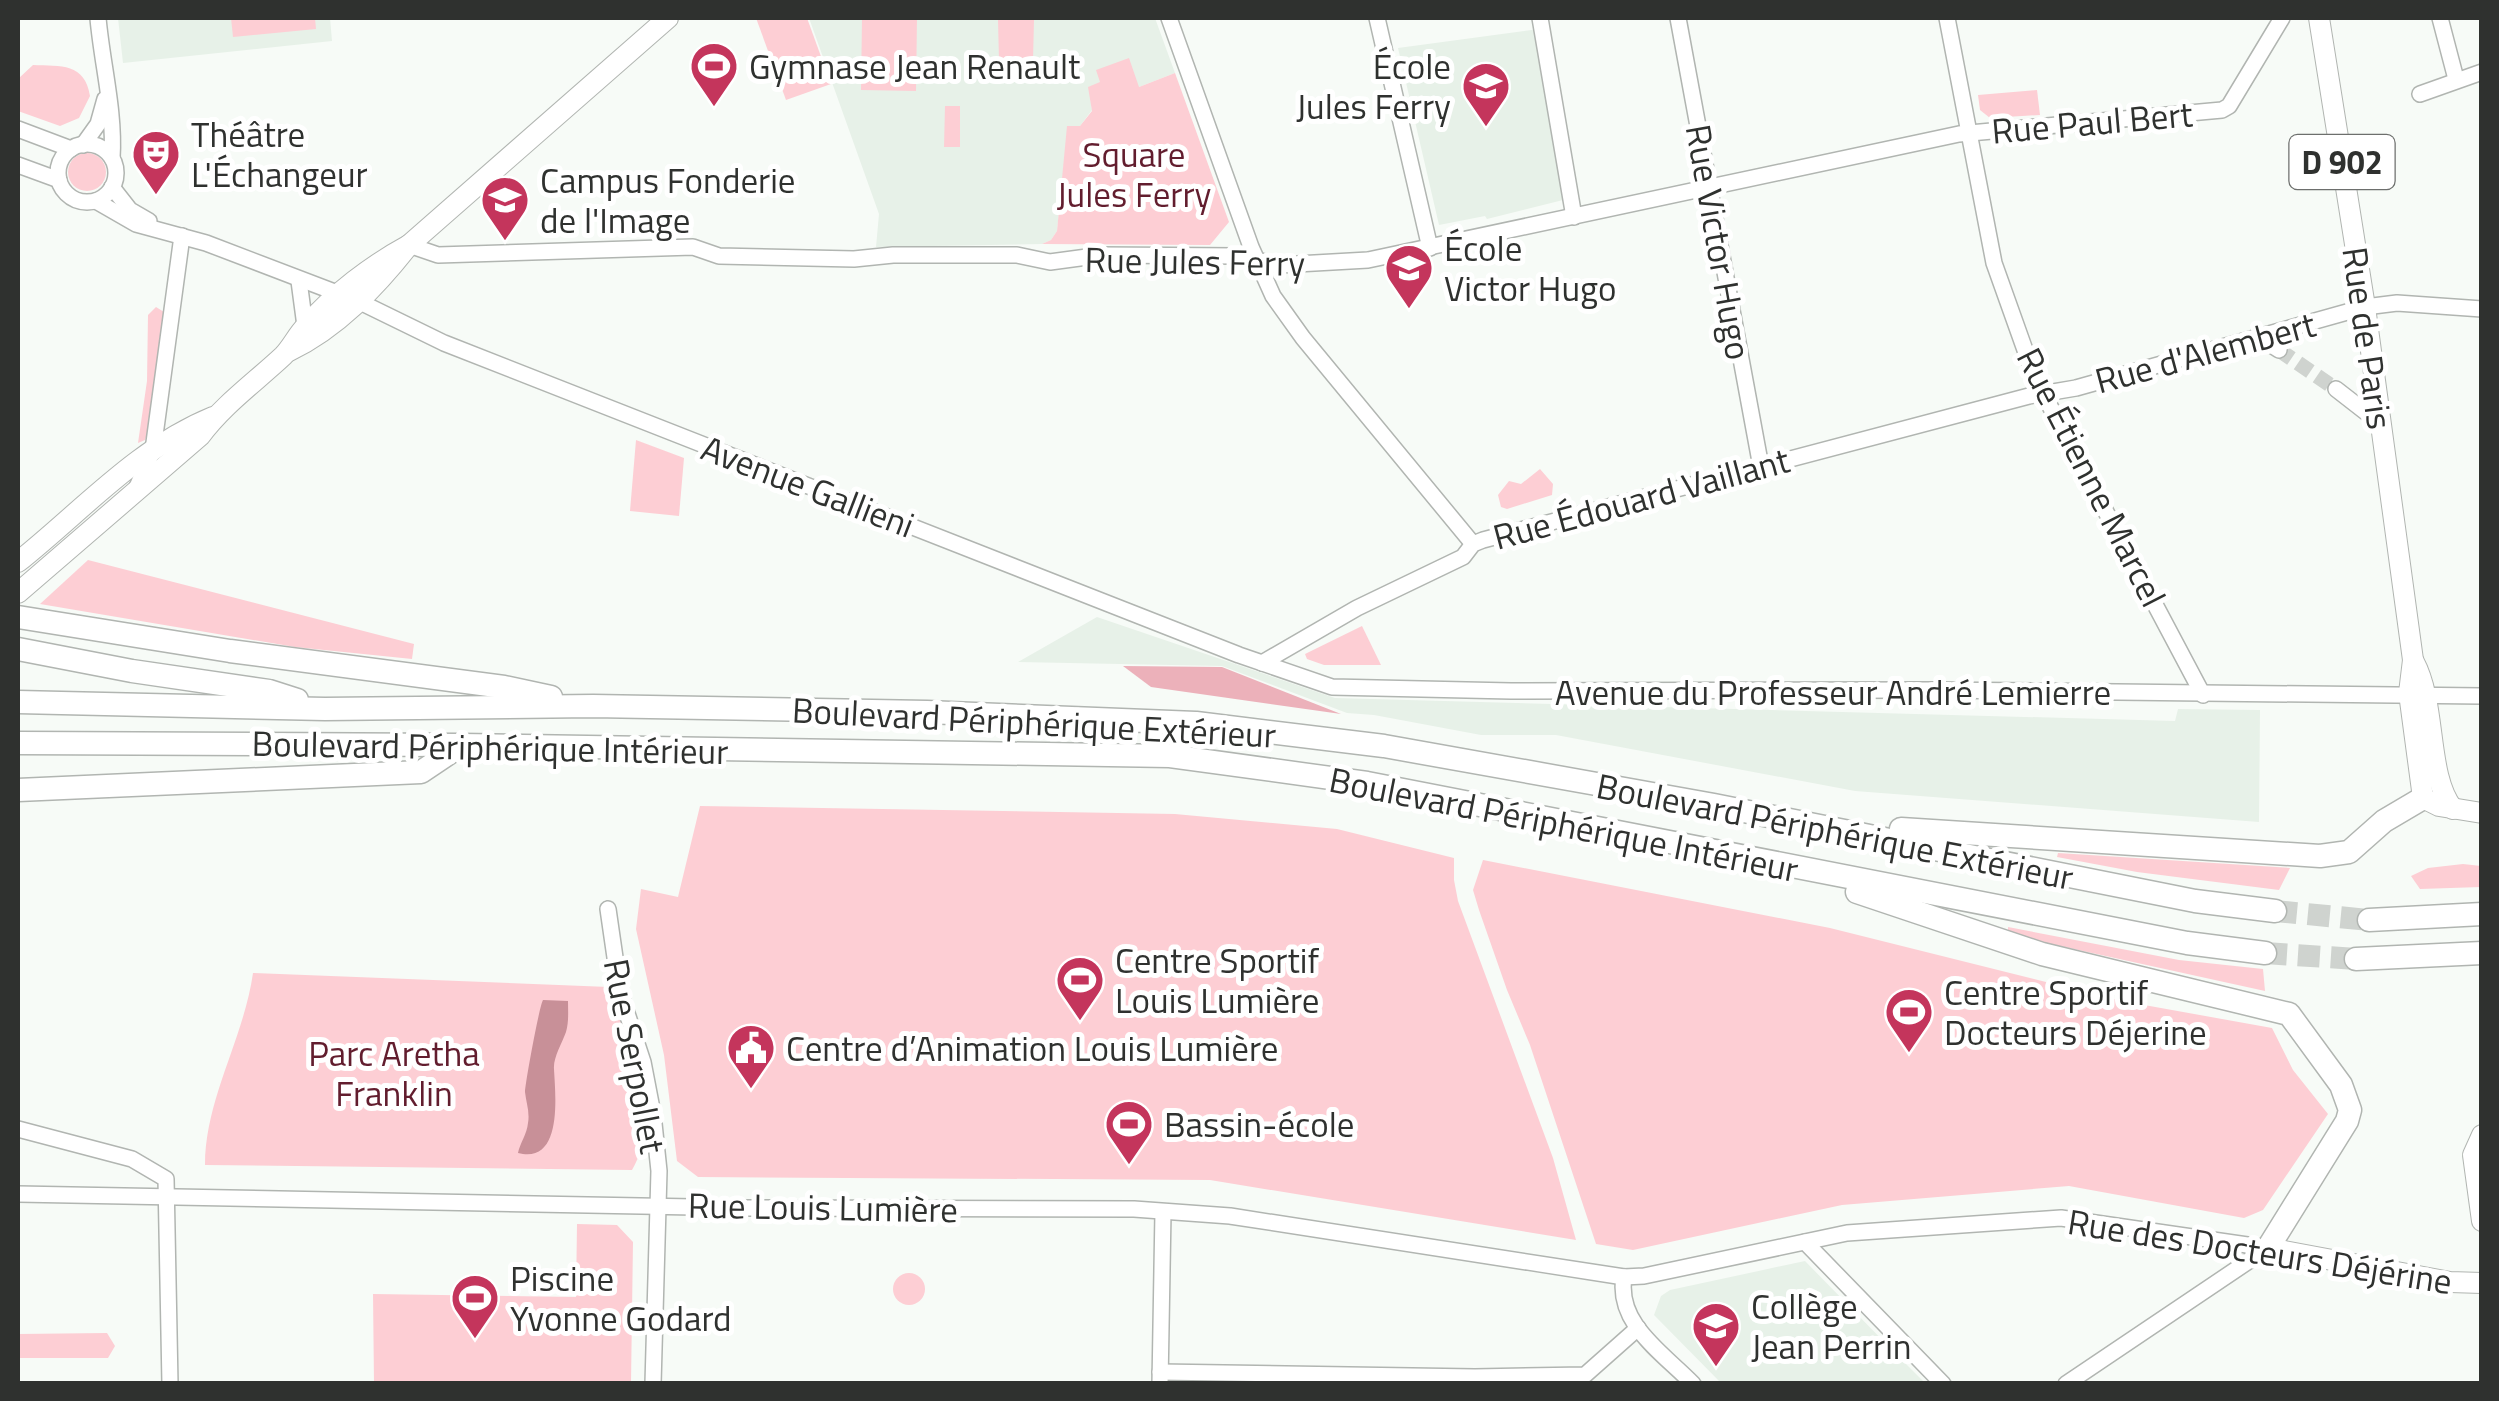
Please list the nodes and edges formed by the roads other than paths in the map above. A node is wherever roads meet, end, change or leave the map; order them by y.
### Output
1 (98, 18) edge
2 (668, 18) edge
3 (1169, 18) edge
4 (1378, 18) edge
5 (1540, 18) edge
6 (1678, 18) edge
7 (1947, 18) edge
8 (2282, 18) edge
9 (2319, 18) edge
10 (2440, 18) edge
11 (2482, 72) edge
12 (2456, 78) junction
13 (106, 90) junction
14 (2420, 94) dead end
15 (18, 129) edge
16 (1971, 132) junction
17 (77, 147) junction
18 (112, 158) junction
19 (18, 165) edge
20 (60, 180) junction
21 (1709, 187) junction
22 (112, 188) junction
23 (96, 201) junction
24 (1574, 217) junction
25 (160, 229) junction
26 (182, 236) junction
27 (409, 246) junction
28 (1430, 248) junction
29 (1257, 260) junction
30 (299, 281) junction
31 (349, 298) junction
32 (2365, 307) junction
33 (2482, 310) edge
34 (306, 326) junction
35 (2260, 338) junction
36 (2279, 350) tunnel mouth
37 (288, 352) junction
38 (2336, 389) tunnel mouth
39 (2045, 393) junction
40 (214, 416) junction
41 (2381, 424) junction
42 (153, 450) junction
43 (1761, 467) junction
44 (135, 491) junction
45 (1474, 544) junction
46 (18, 562) edge
47 (19, 591) edge
48 (18, 617) edge
49 (18, 650) edge
50 (1262, 663) junction
51 (2418, 693) junction
52 (2204, 695) junction
53 (2482, 696) edge
54 (18, 702) edge
55 (594, 706) junction
56 (324, 709) junction
57 (18, 743) edge
58 (461, 745) junction
59 (18, 790) edge
60 (2423, 798) junction
61 (1714, 805) junction
62 (2453, 808) junction
63 (2482, 813) edge
64 (1773, 864) junction
65 (608, 910) dead end
66 (2275, 910) tunnel mouth
67 (2482, 914) edge
68 (2369, 920) tunnel mouth
69 (2265, 953) tunnel mouth
70 (2482, 953) edge
71 (2356, 959) tunnel mouth
72 (18, 1128) edge
73 (2482, 1134) edge
74 (18, 1194) edge
75 (167, 1195) junction
76 (656, 1205) junction
77 (1163, 1212) junction
78 (2482, 1220) edge
79 (1805, 1242) junction
80 (2268, 1248) junction
81 (1624, 1277) junction
82 (2482, 1283) edge
83 (1638, 1328) junction
84 (1160, 1378) edge
85 (170, 1384) edge
86 (653, 1384) edge
87 (1693, 1384) edge
88 (1943, 1384) edge
89 (2066, 1384) edge

1 - 13 street
2 - 27 main road
3 - 29 street
4 - 28 street
5 - 24 street
6 - 21 street, Rue Victor Hugo
7 - 16 street, Rue Étienne Marcel
8 - 16 street, Rue Paul Bert
9 - 32 main road, Rue de Paris / D 902
10 - 12 street
11 - 12 street
12 - 14 street
13 - 17 street
13 - 18 street
15 - 17 street
16 - 21 street, Rue Jules Ferry
16 - 39 street, Rue Étienne Marcel
17 - 18 street
17 - 20 street
18 - 22 street
19 - 20 street
20 - 23 street
21 - 24 street, Rue Jules Ferry
21 - 43 street, Rue Victor Hugo
22 - 23 street
22 - 25 street
23 - 25 street, Avenue Gallieni
24 - 28 street, Rue Jules Ferry
25 - 26 street, Avenue Gallieni
26 - 30 street, Avenue Gallieni
26 - 42 street
27 - 29 street, Rue Jules Ferry
27 - 31 main road
28 - 29 street, Rue Jules Ferry
29 - 45 street
30 - 31 street, Avenue Gallieni
30 - 34 street
31 - 34 main road
31 - 37 main road
31 - 50 street, Avenue Gallieni
32 - 33 street, Rue d'Alembert
32 - 35 street, Rue d'Alembert
32 - 41 main road, Rue de Paris / D 902
34 - 37 main road
35 - 36 street
35 - 39 street, Rue d'Alembert
37 - 40 main road
38 - 41 street
39 - 43 street, Rue Édouard Vaillant
39 - 52 street, Rue Étienne Marcel
40 - 42 main road
40 - 44 main road
41 - 51 main road, Rue de Paris / D 902
42 - 44 street
42 - 46 main road
43 - 45 street, Rue Édouard Vaillant
44 - 47 main road
45 - 50 street, Rue Édouard Vaillant
46 - 47 street
48 - 55 highway
49 - 56 highway
50 - 52 street, Avenue du Professeur André Lemierre
51 - 52 street, Avenue du Professeur André Lemierre
51 - 53 street, Avenue du Professeur André Lemierre
51 - 60 main road
51 - 62 main road
54 - 56 highway, Boulevard Périphérique Extérieur
55 - 56 highway, Boulevard Périphérique Extérieur
55 - 61 highway, Boulevard Périphérique Extérieur
57 - 58 highway, Boulevard Périphérique Intérieur
58 - 59 highway
58 - 64 highway, Boulevard Périphérique Intérieur
60 - 61 highway
60 - 62 main road
61 - 66 highway, Boulevard Périphérique Extérieur
62 - 63 main road
64 - 69 highway, Boulevard Périphérique Intérieur
64 - 80 highway
65 - 76 street, Rue Serpollet
67 - 68 highway
70 - 71 highway
72 - 75 street
73 - 78 main road
74 - 75 street, Rue Louis Lumière
75 - 76 street, Rue Louis Lumière
75 - 85 street
76 - 77 street, Rue Louis Lumière
76 - 86 street, Rue Serpollet
77 - 81 street, Rue Louis Lumière
77 - 84 street
79 - 80 street, Rue des Docteurs Déjérine
79 - 81 street, Rue des Docteurs Déjérine
79 - 88 street
80 - 82 main road, Rue des Docteurs Déjérine
80 - 89 street
81 - 83 street
83 - 84 street
83 - 87 street

